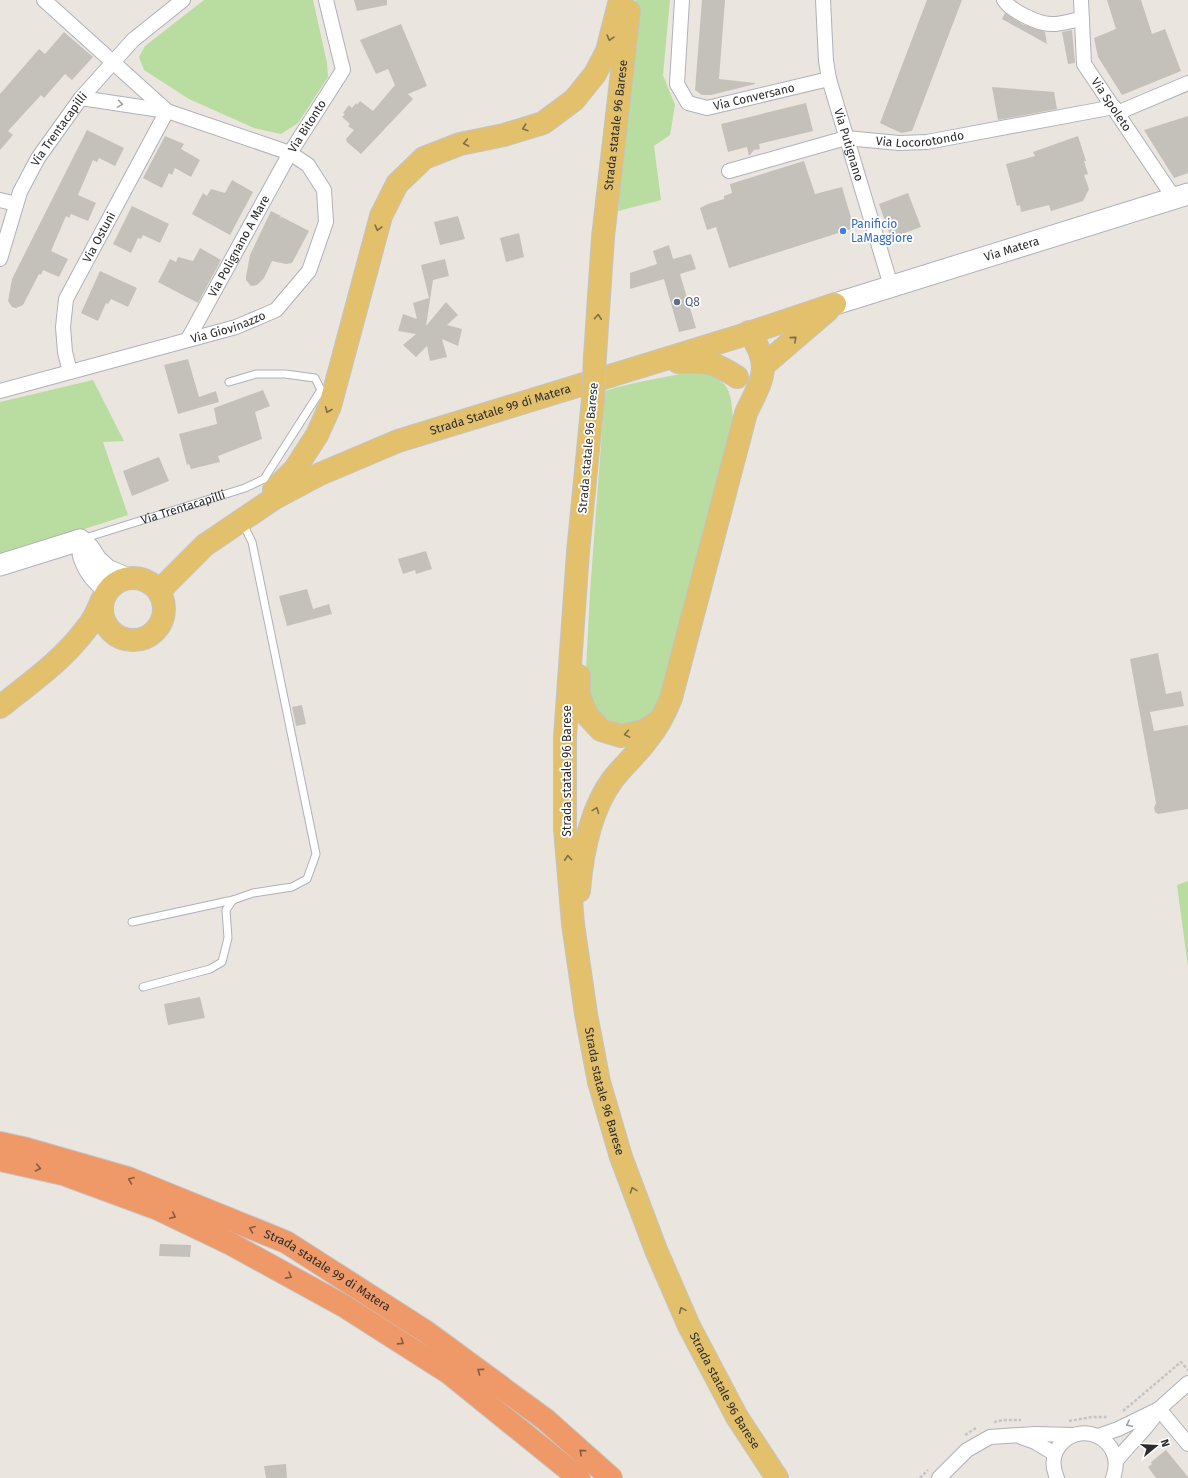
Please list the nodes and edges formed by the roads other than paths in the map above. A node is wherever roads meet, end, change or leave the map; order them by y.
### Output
1 (44, 0) edge
2 (183, 0) edge
3 (326, 0) edge
4 (620, 0) edge
5 (629, 0) edge
6 (682, 0) edge
7 (823, 0) edge
8 (1004, 0) edge
9 (1081, 0) edge
10 (1082, 19) junction
11 (114, 63) junction
12 (829, 79) junction
13 (1188, 83) edge
14 (81, 98) junction
15 (1116, 110) junction
16 (166, 111) junction
17 (846, 138) junction
18 (290, 153) junction
19 (729, 171) dead end
20 (1181, 196) edge
21 (0, 200) edge
22 (16, 204) junction
23 (0, 259) edge
24 (891, 286) junction
25 (835, 304) junction
26 (745, 334) junction
27 (188, 340) junction
28 (652, 363) junction
29 (764, 365) junction
30 (70, 372) junction
31 (736, 377) junction
32 (229, 382) dead end
33 (0, 391) edge
34 (746, 413) junction
35 (258, 508) junction
36 (241, 520) junction
37 (80, 540) junction
38 (578, 552) junction
39 (0, 565) edge
40 (143, 583) junction
41 (105, 594) junction
42 (110, 632) junction
43 (48, 669) junction
44 (0, 707) edge
45 (662, 719) junction
46 (233, 900) junction
47 (132, 922) dead end
48 (143, 987) dead end
49 (586, 1014) junction
50 (0, 1143) edge
51 (0, 1160) edge
52 (1188, 1383) edge
53 (1159, 1409) junction
54 (1015, 1435) junction
55 (1073, 1435) junction
56 (1098, 1436) junction
57 (1188, 1444) edge
58 (1055, 1454) junction
59 (1116, 1461) junction
60 (1054, 1476) edge
61 (580, 1478) edge
62 (611, 1478) edge
63 (777, 1478) edge
64 (939, 1478) edge
65 (1113, 1478) edge

1 - 11 street, Via Bitonto
2 - 11 street, Via Trentacapilli
3 - 18 street, Via Bitonto
4 -> 35 main road
38 -> 5 main road, Strada statale 96 Barese, bridge
6 - 12 street, Via Conversano
7 - 12 street, Via Putignano
8 - 10 street
9 - 10 street, Via Spoleto
10 - 15 street, Via Spoleto
11 - 14 street, Via Trentacapilli
11 - 16 street, Via Bitonto
12 - 17 street, Via Putignano
13 - 15 street, Via Locorotondo
14 -> 16 street, Via Bitonto
14 - 22 street, Via Trentacapilli
15 - 17 street, Via Locorotondo
15 - 20 street, Via Spoleto
16 - 18 street, Via Bitonto
16 - 30 street, Via Ostuni
17 - 19 street, Via Locorotondo
17 - 24 street, Via Putignano
18 - 27 street, Via Polignano A Mare
18 - 27 street, Via Giovinazzo
20 - 24 street, Via Matera
21 - 22 street
22 - 23 street, Via Trentacapilli
24 - 25 street, Via Matera
25 - 26 main road, Strada Statale 99 di Matera
29 -> 25 main road
26 - 28 main road, Strada Statale 99 di Matera
26 - 29 main road
26 - 31 main road
27 - 30 street, Via Giovinazzo
28 - 31 main road
28 - 35 main road, Strada Statale 99 di Matera
29 - 34 main road
30 - 33 street, Via Giovinazzo
31 - 34 main road
32 - 37 lane, Via Trentacapilli
34 - 45 main road
35 - 36 main road, Strada Statale 99 di Matera
36 - 40 main road, Strada Statale 99 di Matera
36 - 46 lane
37 - 39 street, Via Trentacapilli
37 - 40 street
37 - 41 street
45 -> 38 main road
49 -> 38 main road, Strada statale 96 Barese
40 - 41 main road
40 - 42 main road
41 - 42 main road
41 - 43 main road
42 - 43 main road
43 - 44 main road
49 -> 45 main road
46 - 47 lane
46 - 48 lane
63 -> 49 main road, Strada statale 96 Barese
62 -> 50 highway, Strada statale 99 di Matera
51 -> 61 highway, Strada statale 99 di Matera
52 - 53 street
53 -> 56 street
53 - 57 street
53 - 59 street
54 - 55 street
54 - 58 street
54 - 64 street
55 - 56 street
55 - 58 street
56 - 59 street
58 - 60 street
59 - 65 street

